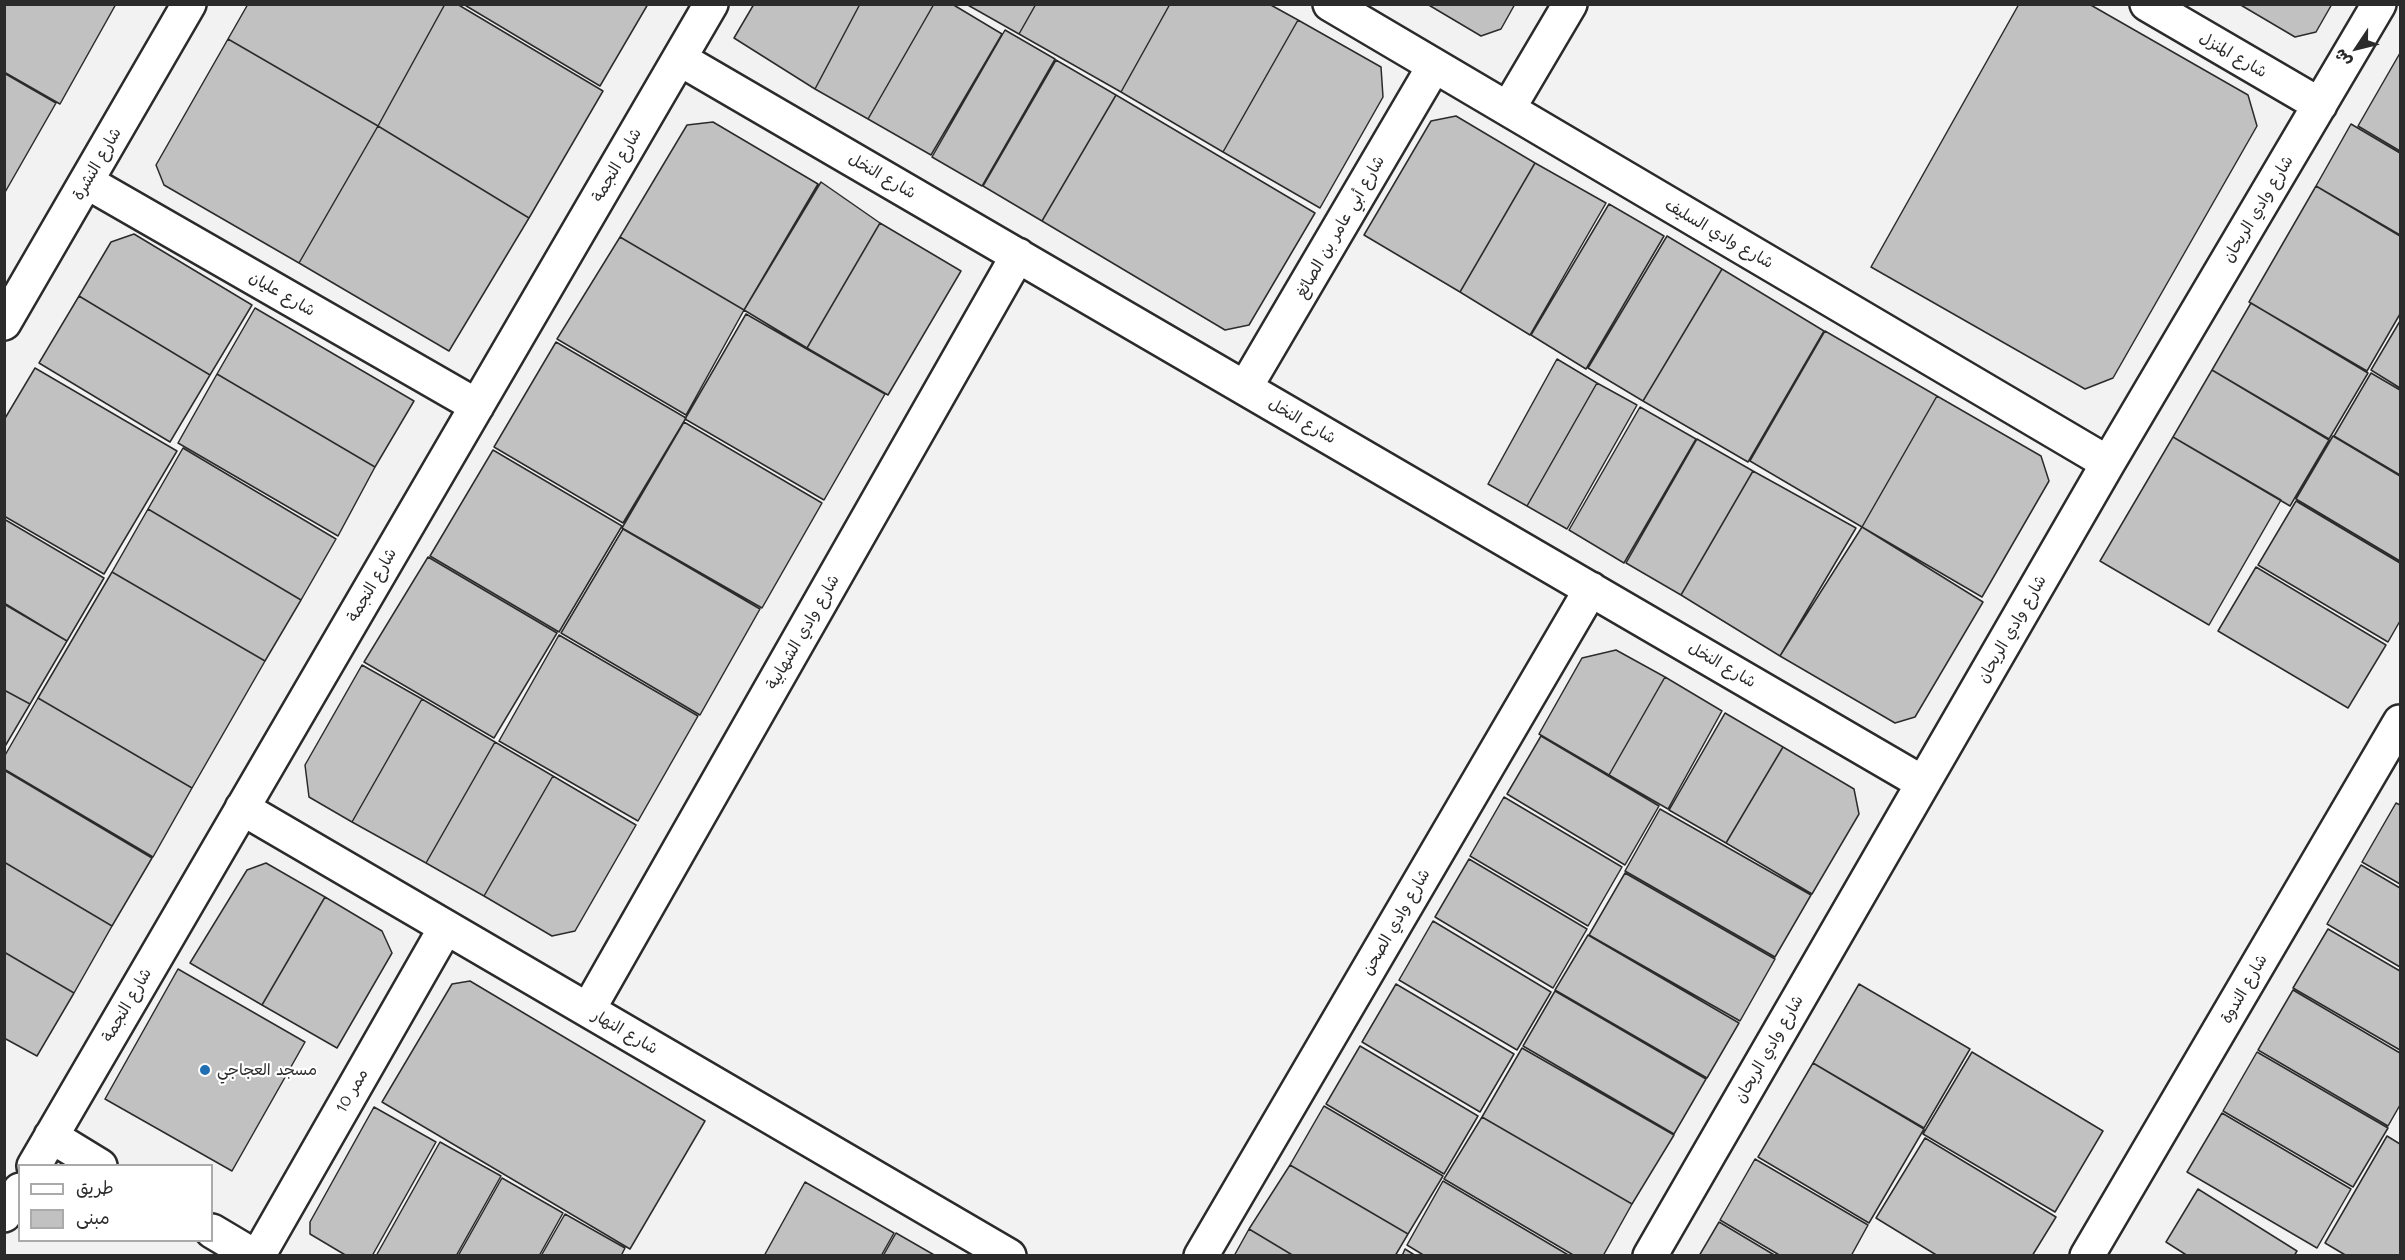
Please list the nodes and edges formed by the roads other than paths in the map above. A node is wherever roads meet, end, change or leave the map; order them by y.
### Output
1 (189, 4) edge
2 (711, 4) edge
3 (1330, 4) edge
4 (1570, 4) edge
5 (2147, 4) edge
6 (2379, 4) edge
7 (680, 58) junction
8 (1434, 66) junction
9 (2320, 105) junction
10 (1508, 109) junction
11 (87, 182) junction
12 (1018, 255) junction
13 (4, 323) edge
14 (1245, 388) junction
15 (477, 406) junction
16 (2108, 463) junction
17 (1591, 589) junction
18 (2400, 722) edge
19 (1923, 783) junction
20 (242, 808) junction
21 (446, 927) junction
22 (588, 1010) junction
23 (51, 1136) junction
24 (35, 1164) edge
25 (97, 1164) edge
26 (18, 1193) edge
27 (4, 1215) edge
28 (213, 1232) edge
29 (256, 1256) edge
30 (1009, 1256) edge
31 (1201, 1256) edge
32 (1650, 1256) edge
33 (2087, 1256) edge

1 - 11 street, شارع النشرة
2 - 7 street, شارع النجمة
3 - 8 street, شارع وادي السليف
4 - 10 street
5 - 9 street, شارع المنزل
6 - 9 street, شارع وادي الريحان
7 - 12 street, شارع النخل
7 - 15 street, شارع النجمة
8 - 10 street, شارع وادي السليف
8 - 14 street, شارع أبي عامر بن الصائغ
9 - 16 street, شارع وادي الريحان
10 - 16 street, شارع وادي السليف
11 - 13 street, شارع النشرة
11 - 15 street, شارع عليان
12 - 14 street, شارع النخل
12 - 22 street, شارع وادي الشهابية
14 - 17 street, شارع النخل
15 - 20 street, شارع النجمة
16 - 19 street, شارع وادي الريحان
17 - 19 street, شارع النخل
17 - 31 street, شارع وادي الصحن
18 - 33 street, شارع الندوة
19 - 32 street, شارع وادي الريحان
20 - 21 street, شارع النهار
20 - 23 street, شارع النجمة
21 - 22 street, شارع النهار
21 - 29 street, ممر 10
22 - 30 street, شارع النهار
23 - 24 street, شارع النجمة
23 - 25 street
26 - 27 street
28 - 29 street

